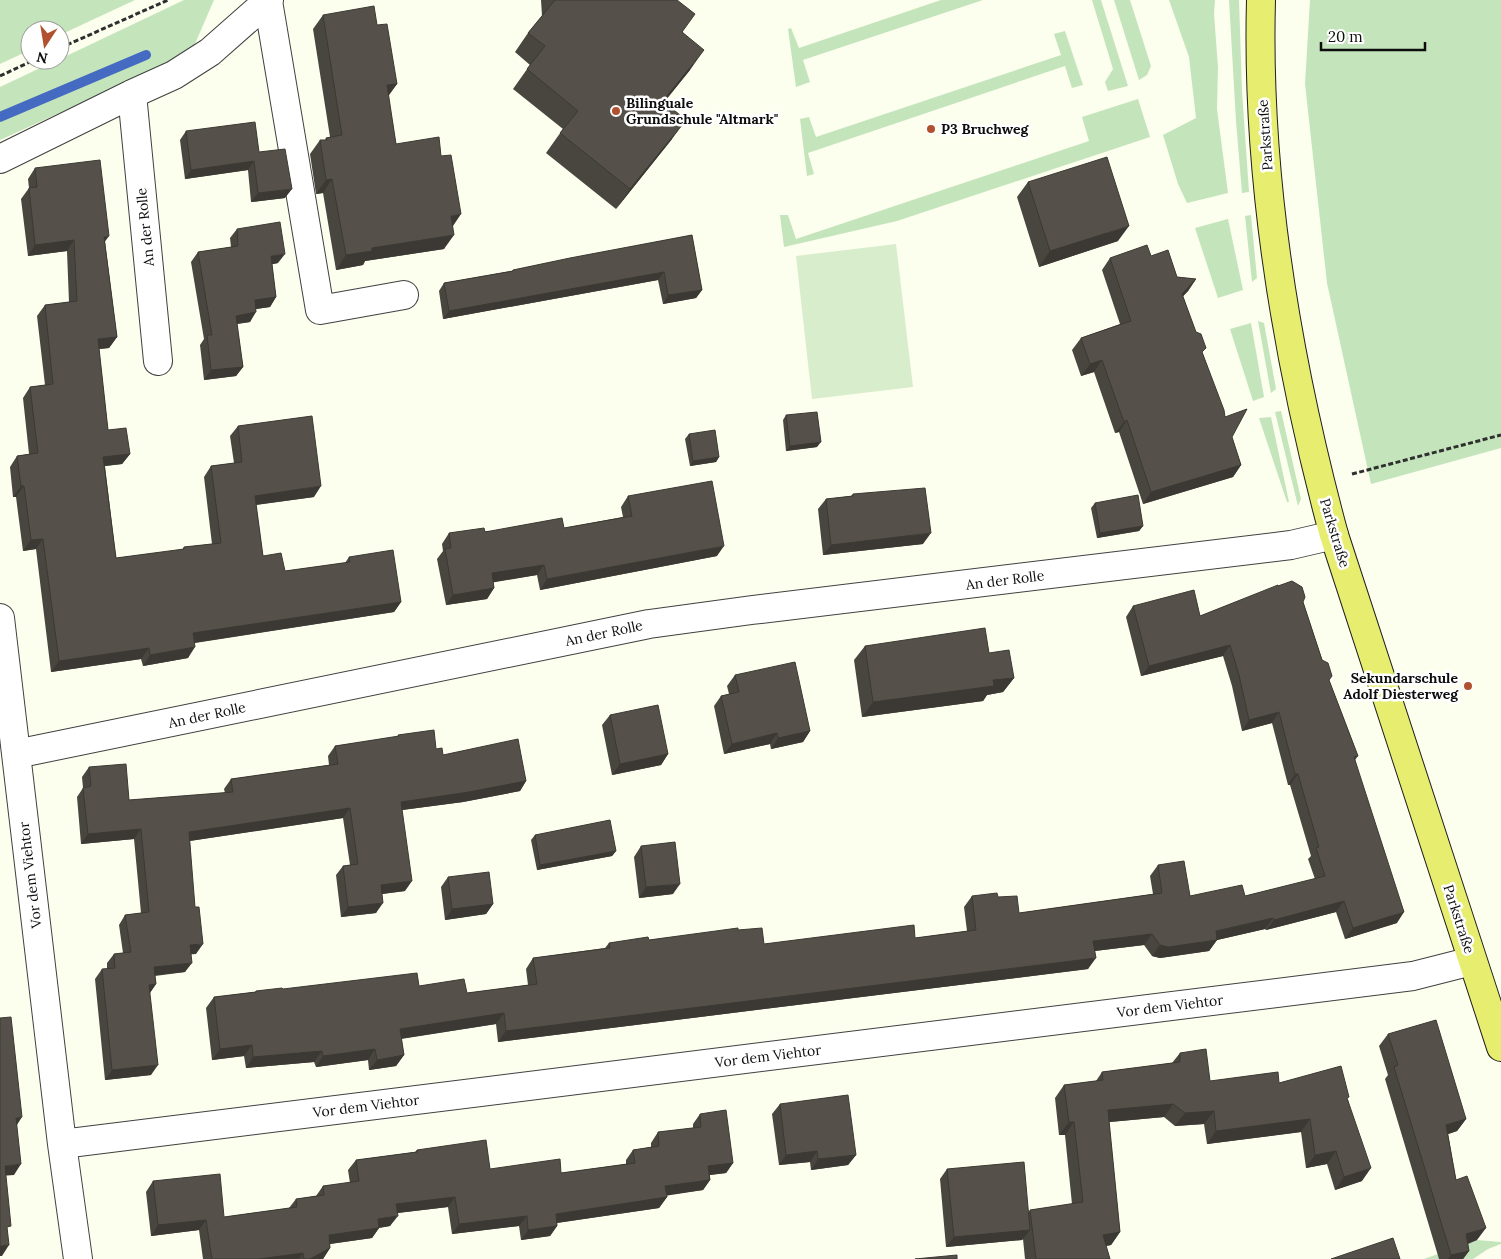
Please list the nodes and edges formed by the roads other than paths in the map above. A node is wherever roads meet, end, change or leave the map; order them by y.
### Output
1 (268, 0) edge
2 (1260, 0) edge
3 (132, 94) junction
4 (0, 158) edge
5 (404, 295) dead end
6 (158, 362) dead end
7 (1334, 535) junction
8 (0, 618) edge
9 (16, 754) junction
10 (1472, 961) junction
11 (1501, 1047) edge
12 (62, 1144) junction
13 (78, 1259) edge

1 - 3 street
1 - 5 street
2 - 7 main road, Parkstraße
3 - 4 street
3 - 6 street, An der Rolle
7 - 9 street, An der Rolle
7 - 10 main road, Parkstraße
8 - 9 street
9 - 12 street, Vor dem Viehtor
10 - 11 main road, Parkstraße
10 - 12 street, Vor dem Viehtor
12 - 13 street, Vor dem Viehtor

